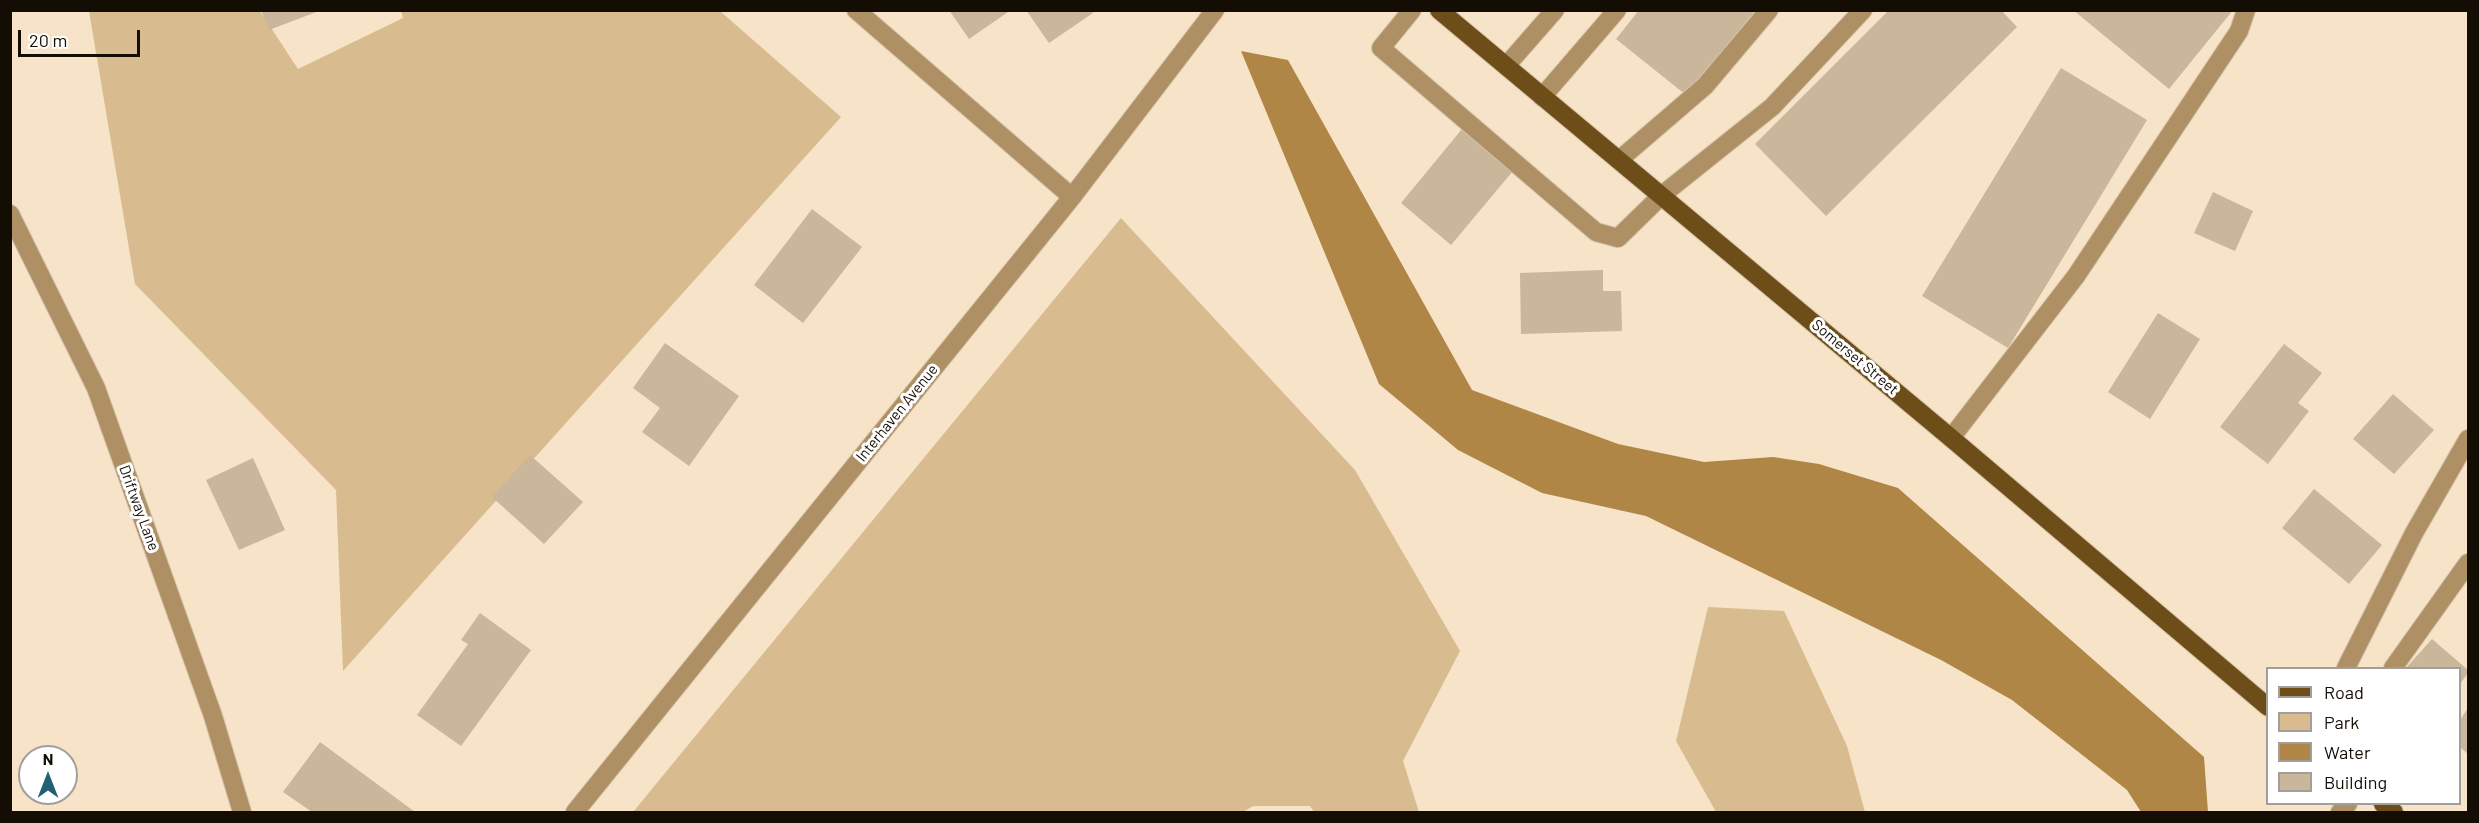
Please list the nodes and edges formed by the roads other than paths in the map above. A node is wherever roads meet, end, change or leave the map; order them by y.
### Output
1 (856, 10) edge
2 (1215, 10) edge
3 (1412, 10) edge
4 (1439, 10) edge
5 (1555, 10) edge
6 (1617, 10) edge
7 (1769, 10) edge
8 (1863, 10) edge
9 (2246, 10) edge
10 (1506, 66) junction
11 (1542, 97) junction
12 (1619, 160) junction
13 (1662, 195) junction
14 (1072, 197) junction
15 (10, 214) edge
16 (1951, 438) junction
17 (2469, 439) edge
18 (2469, 563) edge
19 (2347, 667) edge
20 (2394, 667) edge
21 (2266, 705) edge
22 (242, 813) edge
23 (575, 813) edge

1 - 14 street
2 - 14 street, Interhaven Avenue
3 - 13 street
4 - 10 main road, Somerset Street
5 - 10 street
6 - 11 street
7 - 12 street
8 - 13 street
9 - 16 street
10 - 11 main road, Somerset Street
11 - 12 main road, Somerset Street
12 - 13 main road, Somerset Street
13 - 16 main road, Somerset Street
14 - 23 street, Interhaven Avenue
15 - 22 street, Driftway Lane
16 - 21 main road, Somerset Street
17 - 19 street
18 - 20 street

